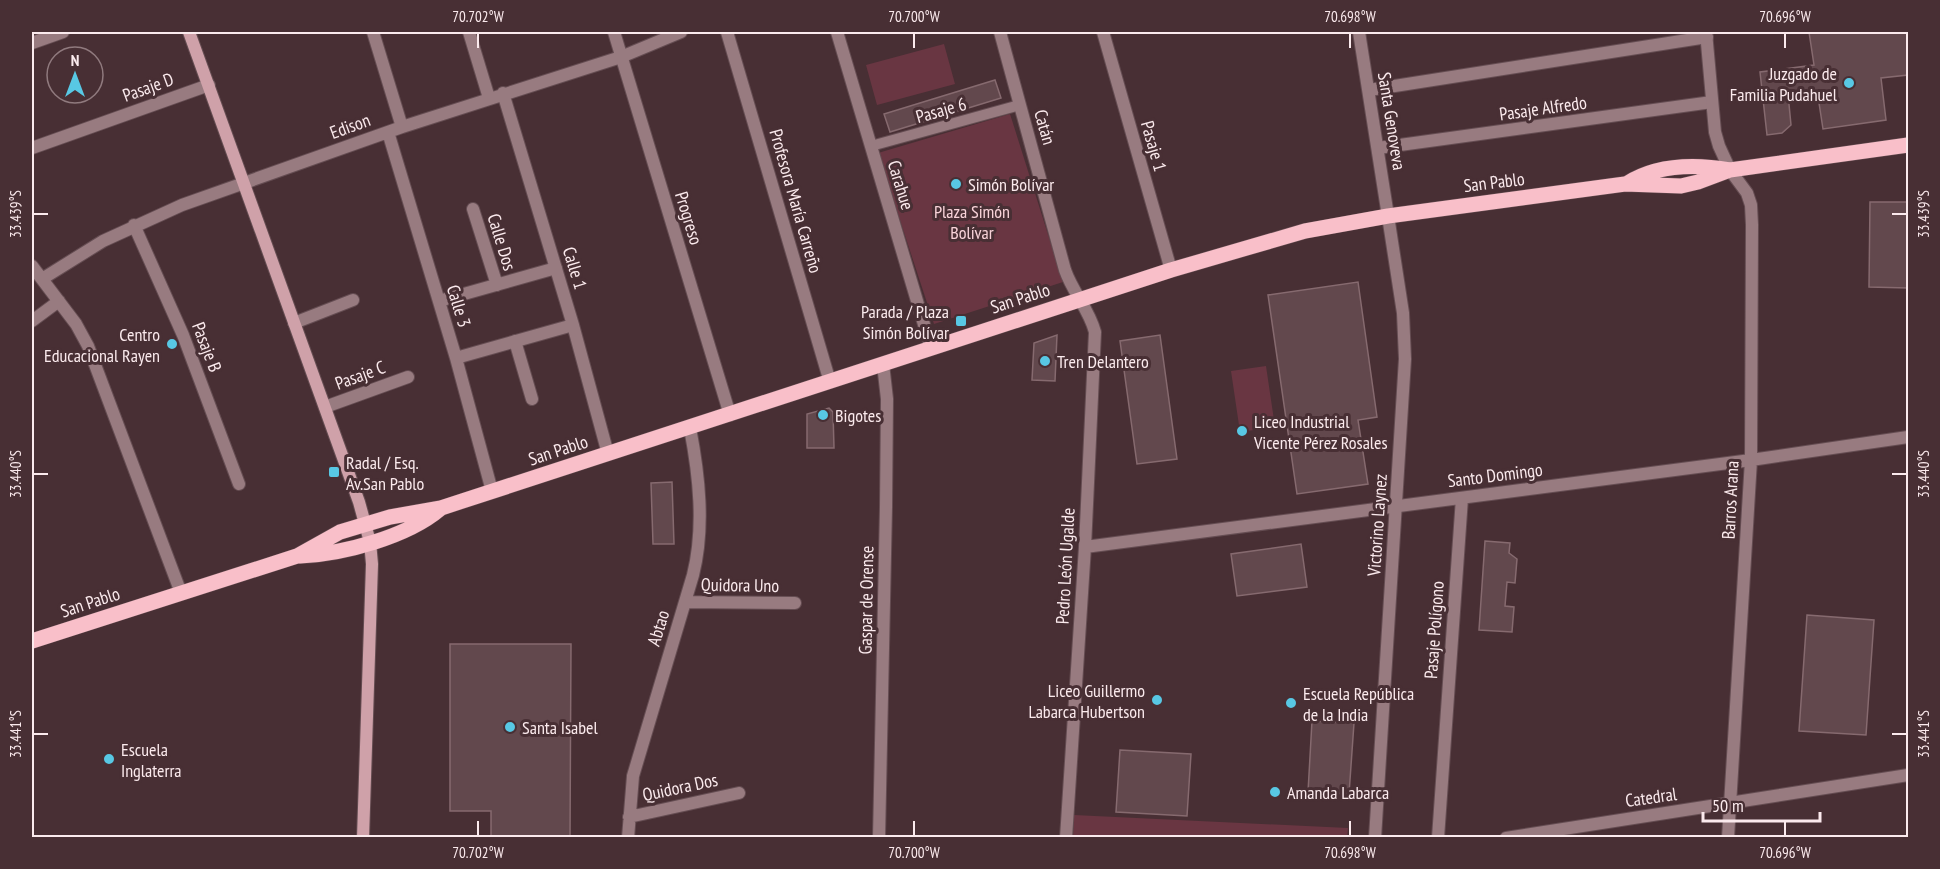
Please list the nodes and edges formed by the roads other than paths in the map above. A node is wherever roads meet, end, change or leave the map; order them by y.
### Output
1 (63, 32) edge
2 (189, 32) edge
3 (373, 32) edge
4 (469, 32) edge
5 (614, 32) edge
6 (681, 32) edge
7 (728, 32) edge
8 (837, 32) edge
9 (1000, 32) edge
10 (1103, 32) edge
11 (1359, 32) edge
12 (1707, 34) edge
13 (32, 43) edge
14 (621, 57) junction
15 (208, 85) junction
16 (1369, 90) junction
17 (503, 93) junction
18 (489, 98) junction
19 (1712, 102) junction
20 (1020, 105) junction
21 (402, 127) junction
22 (388, 132) junction
23 (1908, 145) edge
24 (871, 146) junction
25 (32, 148) edge
26 (1378, 148) junction
27 (1730, 170) junction
28 (244, 183) junction
29 (473, 209) dead end
30 (1388, 216) junction
31 (134, 225) junction
32 (32, 266) edge
33 (556, 268) junction
34 (1171, 270) junction
35 (42, 279) junction
36 (497, 285) junction
37 (1081, 299) junction
38 (353, 300) dead end
39 (59, 301) junction
40 (439, 301) junction
41 (32, 321) edge
42 (294, 323) junction
43 (573, 325) junction
44 (515, 341) junction
45 (931, 348) junction
46 (456, 358) junction
47 (883, 364) junction
48 (408, 377) dead end
49 (830, 382) junction
50 (532, 399) dead end
51 (325, 407) junction
52 (730, 415) junction
53 (690, 428) junction
54 (1908, 437) edge
55 (608, 454) junction
56 (1751, 460) junction
57 (239, 484) dead end
58 (492, 491) junction
59 (1462, 498) junction
60 (1396, 506) junction
61 (441, 508) junction
62 (366, 524) junction
63 (370, 542) junction
64 (1085, 547) junction
65 (297, 556) junction
66 (181, 593) junction
67 (685, 602) junction
68 (795, 603) dead end
69 (32, 640) edge
70 (1908, 775) edge
71 (739, 793) dead end
72 (1730, 804) junction
73 (629, 817) junction
74 (363, 837) edge
75 (628, 837) edge
76 (879, 837) edge
77 (1066, 837) edge
78 (1375, 837) edge
79 (1438, 837) edge
80 (1506, 837) edge
81 (1728, 837) edge

1 - 13 street
2 - 15 main road
3 - 21 street
4 - 18 street
5 - 14 street, Progreso
6 - 14 street, Edison
7 - 49 street, Profesora María Carreño
8 - 24 street, Carahue
9 - 20 street, Catán
10 - 34 street, Pasaje 1
11 - 16 street, Santa Genoveva
12 - 16 street
12 - 19 street, Barros Arana
14 - 17 street, Edison
14 - 52 street, Progreso
15 - 25 street, Pasaje D
15 - 28 main road
16 - 26 street, Santa Genoveva
17 - 18 street, Edison
17 - 33 street, Calle 1
18 - 21 street, Edison
19 - 26 street, Pasaje Alfredo
19 - 27 street, Barros Arana
20 - 24 street, Pasaje 6
20 - 37 street, Catán
21 - 22 street, Edison
22 - 28 street, Edison
22 - 40 street, Calle 3
23 - 27 main road, San Pablo
24 - 45 street, Carahue
26 - 30 street, Santa Genoveva
27 - 30 main road, San Pablo
27 - 56 street, Barros Arana
28 - 31 street, Edison
28 - 42 main road
29 - 36 street, Calle Dos
30 - 34 main road, San Pablo
30 - 60 street, Victorino Laynez
31 - 35 street, Edison
31 - 57 street, Pasaje B
32 - 35 street
33 - 36 street
33 - 43 street, Calle 1
34 - 37 main road, San Pablo
35 - 39 street
36 - 40 street
37 - 45 main road, San Pablo
37 - 64 street, Pedro León Ugalde
38 - 42 street
39 - 41 street
39 - 66 street
40 - 46 street, Calle 3
42 - 51 main road
43 - 44 street
43 - 55 street, Calle 1
44 - 46 street
44 - 50 street
45 - 47 main road, San Pablo
46 - 58 street, Calle 3
47 - 49 main road, San Pablo
47 - 76 street, Gaspar de Orense
48 - 51 street, Pasaje C
49 - 52 main road, San Pablo
51 - 62 main road
52 - 53 main road, San Pablo
53 - 55 main road, San Pablo
53 - 67 street, Abtao
54 - 56 street, Santo Domingo
55 - 58 main road, San Pablo
56 - 59 street, Santo Domingo
56 - 72 street, Barros Arana
58 - 61 main road, San Pablo
59 - 60 street, Santo Domingo
59 - 79 street, Pasaje Polígono
60 - 64 street, Santo Domingo
60 - 78 street, Victorino Laynez
61 - 62 main road, San Pablo
61 - 63 main road, San Pablo
62 - 63 main road
62 - 65 main road, San Pablo
63 - 65 main road, San Pablo
63 - 74 main road
64 - 77 street, Pedro León Ugalde
65 - 66 main road, San Pablo
66 - 69 main road, San Pablo
67 - 68 street, Quidora Uno
67 - 73 street, Abtao
70 - 72 street, Catedral
71 - 73 street, Quidora Dos
72 - 80 street, Catedral
72 - 81 street, Barros Arana
73 - 75 street, Abtao

